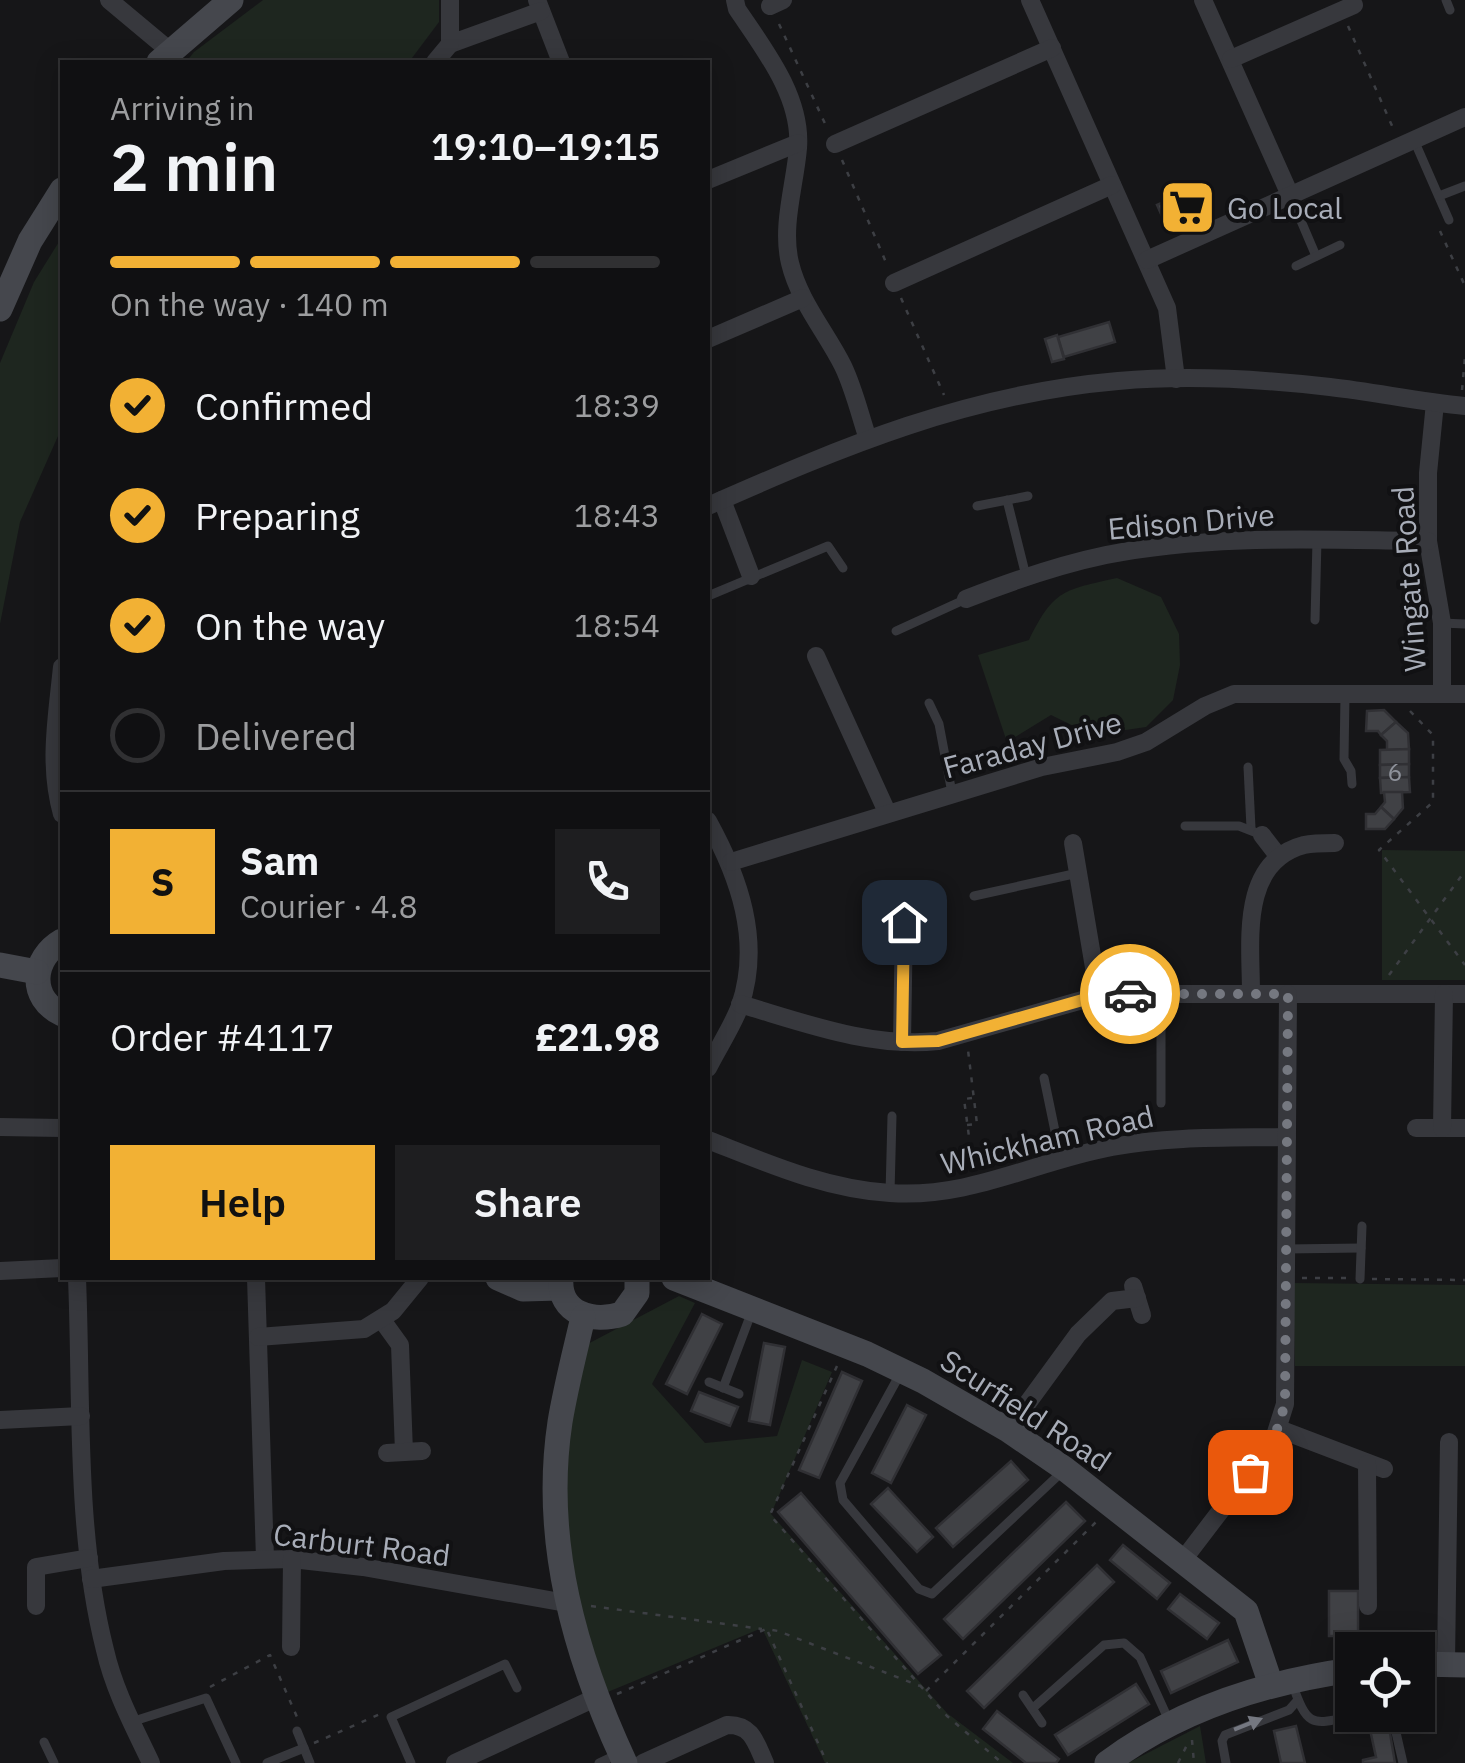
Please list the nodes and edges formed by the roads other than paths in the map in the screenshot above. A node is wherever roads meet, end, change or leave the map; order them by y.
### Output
1 (109, 0) edge
2 (231, 0) edge
3 (450, 0) edge
4 (734, 0) edge
5 (1030, 0) edge
6 (1204, 0) edge
7 (539, 6) edge
8 (1340, 7) edge
9 (450, 44) junction
10 (1052, 48) junction
11 (165, 57) edge
12 (1231, 59) junction
13 (437, 60) edge
14 (560, 60) edge
15 (1465, 117) edge
16 (1407, 143) junction
17 (798, 144) junction
18 (835, 144) road end
19 (710, 179) edge
20 (1112, 185) junction
21 (1465, 186) edge
22 (60, 193) edge
23 (1290, 195) junction
24 (1439, 196) junction
25 (1449, 220) road end
26 (1340, 245) dead end
27 (1316, 256) junction
28 (1147, 260) junction
29 (1296, 266) dead end
30 (894, 283) road end
31 (804, 298) junction
32 (0, 310) edge
33 (710, 338) edge
34 (1176, 380) junction
35 (1435, 403) junction
36 (1462, 406) edge
37 (868, 439) junction
38 (1028, 496) dead end
39 (1007, 500) junction
40 (715, 503) edge
41 (978, 506) dead end
42 (1316, 540) junction
43 (1428, 542) junction
44 (844, 568) dead end
45 (751, 576) junction
46 (1026, 576) junction
47 (710, 595) edge
48 (966, 599) joint
49 (1316, 620) dead end
50 (1442, 623) junction
51 (1465, 624) edge
52 (896, 631) dead end
53 (816, 656) dead end
54 (60, 686) edge
55 (1346, 692) junction
56 (1442, 692) junction
57 (1465, 694) edge
58 (930, 703) dead end
59 (1248, 767) dead end
60 (1352, 784) dead end
61 (952, 793) junction
62 (60, 807) edge
63 (888, 812) junction
64 (710, 825) edge
65 (1185, 826) dead end
66 (1257, 832) junction
67 (1335, 842) dead end
68 (1072, 843) dead end
69 (1279, 857) junction
70 (731, 862) junction
71 (1078, 872) junction
72 (974, 896) dead end
73 (904, 922) dead end
74 (60, 942) edge
75 (0, 965) edge
76 (37, 972) junction
77 (1161, 992) junction
78 (1251, 993) junction
79 (1288, 994) junction
80 (1444, 994) junction
81 (1465, 994) edge
82 (1099, 997) junction
83 (740, 1004) junction
84 (60, 1012) edge
85 (902, 1042) junction
86 (710, 1064) edge
87 (1044, 1078) dead end
88 (1161, 1103) dead end
89 (892, 1116) dead end
90 (0, 1127) edge
91 (60, 1128) edge
92 (1416, 1128) dead end
93 (1442, 1128) junction
94 (1465, 1128) edge
95 (1286, 1137) junction
96 (710, 1141) edge
97 (1062, 1160) junction
98 (890, 1194) junction
99 (1362, 1226) dead end
100 (1361, 1248) junction
101 (1286, 1249) junction
102 (60, 1268) edge
103 (0, 1270) edge
104 (1360, 1278) road end
105 (77, 1280) edge
106 (256, 1280) edge
107 (418, 1280) edge
108 (503, 1280) edge
109 (637, 1280) edge
110 (679, 1280) edge
111 (560, 1283) edge
112 (1138, 1300) dead end
113 (753, 1309) junction
114 (583, 1317) junction
115 (382, 1320) junction
116 (258, 1336) junction
117 (902, 1371) junction
118 (709, 1382) dead end
119 (723, 1388) junction
120 (739, 1394) dead end
121 (81, 1416) junction
122 (0, 1420) edge
123 (1279, 1429) junction
124 (1008, 1430) junction
125 (1449, 1442) dead end
126 (404, 1452) dead end
127 (1065, 1469) junction
128 (89, 1558) junction
129 (265, 1558) junction
130 (292, 1558) junction
131 (1183, 1560) junction
132 (91, 1579) junction
133 (566, 1603) junction
134 (36, 1606) dead end
135 (1368, 1606) dead end
136 (290, 1647) dead end
137 (1456, 1664) edge
138 (1335, 1675) edge
139 (517, 1688) dead end
140 (1286, 1689) junction
141 (1023, 1694) dead end
142 (597, 1700) junction
143 (1033, 1708) junction
144 (1335, 1719) edge
145 (131, 1722) junction
146 (1042, 1723) dead end
147 (297, 1730) road end
148 (1181, 1730) junction
149 (1396, 1732) edge
150 (44, 1742) dead end
151 (304, 1748) junction
152 (622, 1760) edge
153 (54, 1763) edge
154 (151, 1763) edge
155 (236, 1763) edge
156 (267, 1763) edge
157 (310, 1763) edge
158 (411, 1763) edge
159 (455, 1763) edge
160 (765, 1763) edge
161 (1107, 1763) edge
162 (1226, 1763) edge
163 (1404, 1763) edge

1 - 11 street
2 - 11 street
3 - 9 street
4 - 17 street
5 - 10 street
6 - 12 street
7 - 9 street
7 - 14 street
8 - 12 street
9 - 13 street
10 - 18 street
10 - 20 street
12 - 23 street
15 - 16 street
16 - 23 street
16 - 24 lane
17 - 19 street
17 - 31 street
20 - 28 street
20 - 30 street
21 - 24 lane
22 - 32 street
23 - 27 lane
23 - 28 street
24 - 25 lane
26 - 27 lane
27 - 29 lane
28 - 34 street
31 - 33 street
31 - 37 street
34 - 35 street
34 - 37 street
35 - 36 street
35 - 43 street, Wingate Road
37 - 40 street
38 - 39 lane
39 - 41 lane
39 - 46 lane
40 - 45 street
42 - 43 street, Edison Drive
42 - 46 street, Edison Drive
42 - 49 lane
43 - 50 street, Wingate Road
44 - 45 lane
45 - 47 lane
46 - 48 street, Edison Drive
48 - 52 lane
50 - 51 lane
50 - 56 street, Wingate Road
53 - 63 street
54 - 62 street
55 - 56 street, Faraday Drive
55 - 60 lane
55 - 61 street, Faraday Drive
56 - 57 street, Faraday Drive
58 - 61 lane
59 - 66 lane
61 - 63 street, Faraday Drive
63 - 70 street, Faraday Drive
64 - 70 street
65 - 66 lane
66 - 69 street
67 - 69 street
68 - 71 street
69 - 78 street
70 - 83 street
71 - 72 lane
71 - 82 street
73 - 85 street
74 - 76 street
75 - 76 street
76 - 84 street
77 - 78 street
77 - 82 street
77 - 88 lane
78 - 79 street
79 - 80 street
79 - 95 street
80 - 81 street
80 - 93 street
82 - 85 street
83 - 85 street
83 - 86 street
87 - 97 lane
89 - 98 lane
90 - 91 street
92 - 93 street
93 - 94 street
95 - 97 street, Whickham Road
95 - 101 street
96 - 98 street, Whickham Road
97 - 98 street, Whickham Road
99 - 100 lane
100 - 101 lane
100 - 104 lane
101 - 123 street
102 - 103 street
105 - 121 street
106 - 116 street
107 - 115 street
108 - 111 street
109 - 114 street
110 - 113 street, Scurfield Road
111 - 114 street
112 - 124 street
113 - 117 street, Scurfield Road
113 - 119 lane
114 - 133 street
115 - 116 street
115 - 126 street
116 - 129 street
117 - 124 street, Scurfield Road
117 - 127 lane
118 - 119 lane
119 - 120 lane
121 - 122 street
121 - 128 street
123 - 131 street
123 - 135 street
124 - 127 street, Scurfield Road
125 - 137 street
127 - 131 street, Scurfield Road
128 - 132 street
128 - 134 street
129 - 130 street, Carburt Road
129 - 132 street, Carburt Road
130 - 133 street, Carburt Road
130 - 136 street
131 - 140 street, Scurfield Road
132 - 145 street
133 - 142 street
138 - 140 street
139 - 158 lane
140 - 144 lane
140 - 148 street
162 -> 140 lane
141 - 143 lane
142 - 152 street
142 - 159 street
143 - 146 lane
143 - 148 lane
145 - 154 street
145 - 155 lane
147 - 151 lane
148 - 161 street
149 - 163 lane
150 - 153 lane
151 - 156 lane
151 - 157 lane
152 - 160 street

